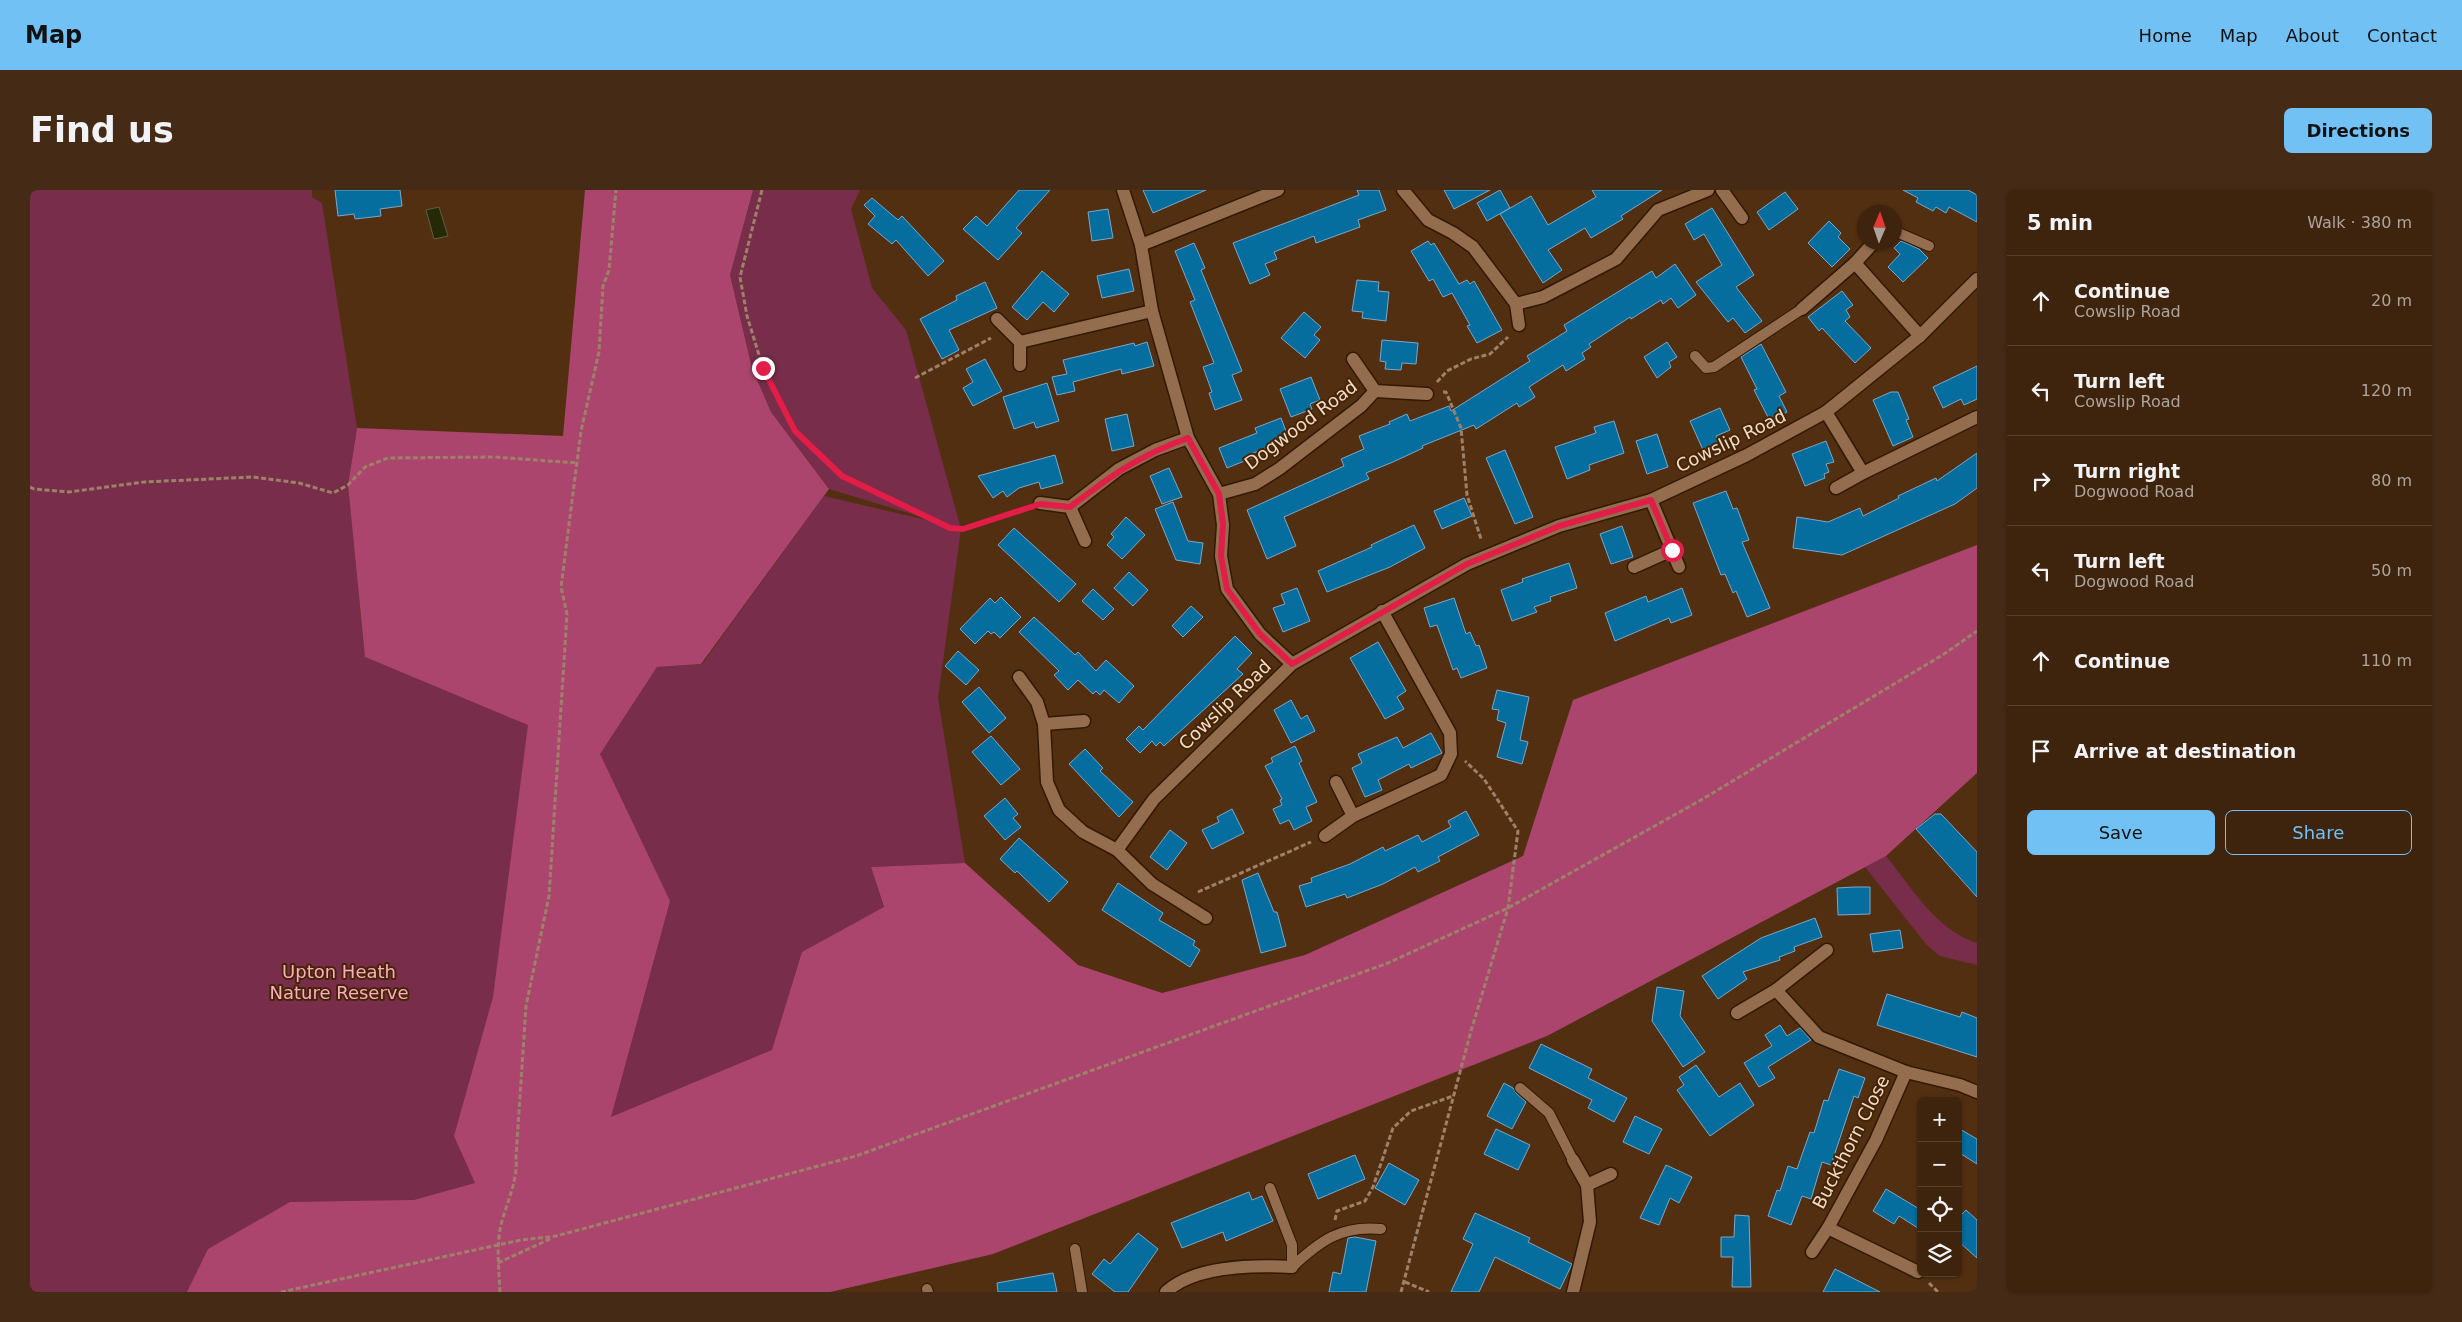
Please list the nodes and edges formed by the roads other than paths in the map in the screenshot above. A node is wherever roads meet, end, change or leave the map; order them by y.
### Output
1 (1123, 190) edge
2 (1278, 190) edge
3 (1403, 190) edge
4 (1708, 190) edge
5 (1722, 190) edge
6 (1742, 218) dead end
7 (1902, 234) edge
8 (1141, 245) junction
9 (1929, 246) dead end
10 (1867, 250) edge
11 (1856, 262) junction
12 (1977, 279) edge
13 (1516, 304) junction
14 (1802, 308) joint
15 (1152, 311) junction
16 (997, 319) dead end
17 (1519, 326) road end
18 (1920, 336) junction
19 (1020, 342) junction
20 (1695, 356) dead end
21 (1353, 359) dead end
22 (1020, 365) dead end
23 (1375, 391) junction
24 (1427, 394) road end
25 (1826, 412) junction
26 (1977, 417) edge
27 (1188, 438) junction
28 (1863, 473) junction
29 (1836, 488) dead end
30 (1219, 494) junction
31 (1651, 500) junction
32 (1040, 504) road end
33 (1070, 507) junction
34 (1085, 542) dead end
35 (1672, 550) junction
36 (1634, 567) dead end
37 (1679, 567) dead end
38 (1382, 611) junction
39 (1292, 664) junction
40 (1020, 677) dead end
41 (1084, 721) dead end
42 (1044, 724) junction
43 (1336, 782) dead end
44 (1353, 816) junction
45 (1325, 836) road end
46 (1116, 850) junction
47 (1206, 918) dead end
48 (1827, 950) dead end
49 (1776, 990) junction
50 (1737, 1013) dead end
51 (1906, 1072) junction
52 (1520, 1088) dead end
53 (1977, 1092) edge
54 (1573, 1160) joint
55 (1611, 1174) dead end
56 (1587, 1185) junction
57 (1270, 1188) dead end
58 (1828, 1228) junction
59 (1381, 1229) dead end
60 (1075, 1249) dead end
61 (1812, 1252) dead end
62 (1292, 1267) junction
63 (1917, 1272) edge
64 (1082, 1292) edge
65 (1166, 1292) edge
66 (1573, 1292) edge

1 - 8 street
2 - 8 street
3 - 13 street
4 - 13 street
5 - 6 street
7 - 9 lane
8 - 15 street
10 - 11 street
11 - 14 street
11 - 18 street
12 - 18 street, Cowslip Road
13 - 17 street
14 - 20 lane
15 - 19 street
15 - 27 street
16 - 19 street
18 - 25 street, Cowslip Road
19 - 22 street
21 - 23 street, Dogwood Road
23 - 24 street, Dogwood Road
23 - 30 street, Dogwood Road
25 - 28 street
25 - 31 street, Cowslip Road
26 - 28 street
27 - 30 street
27 - 33 street
28 - 29 street
30 - 39 street
31 - 35 street
31 - 38 street, Cowslip Road
32 - 33 street
33 - 34 street
35 - 36 street
35 - 37 street
38 - 39 street, Cowslip Road
38 - 44 street
39 - 46 street, Cowslip Road
40 - 42 street
41 - 42 street
42 - 46 street
43 - 44 street
44 - 45 street
46 - 47 street
48 - 49 street
49 - 50 street
49 - 51 street
51 - 53 street
51 - 58 street, Buckthorn Close
52 - 54 lane
54 - 56 street
55 - 56 street
56 - 66 street
57 - 62 lane
58 - 61 street, Buckthorn Close
58 - 63 street, Buckthorn Close
59 - 62 lane
60 - 64 lane
62 - 65 street

